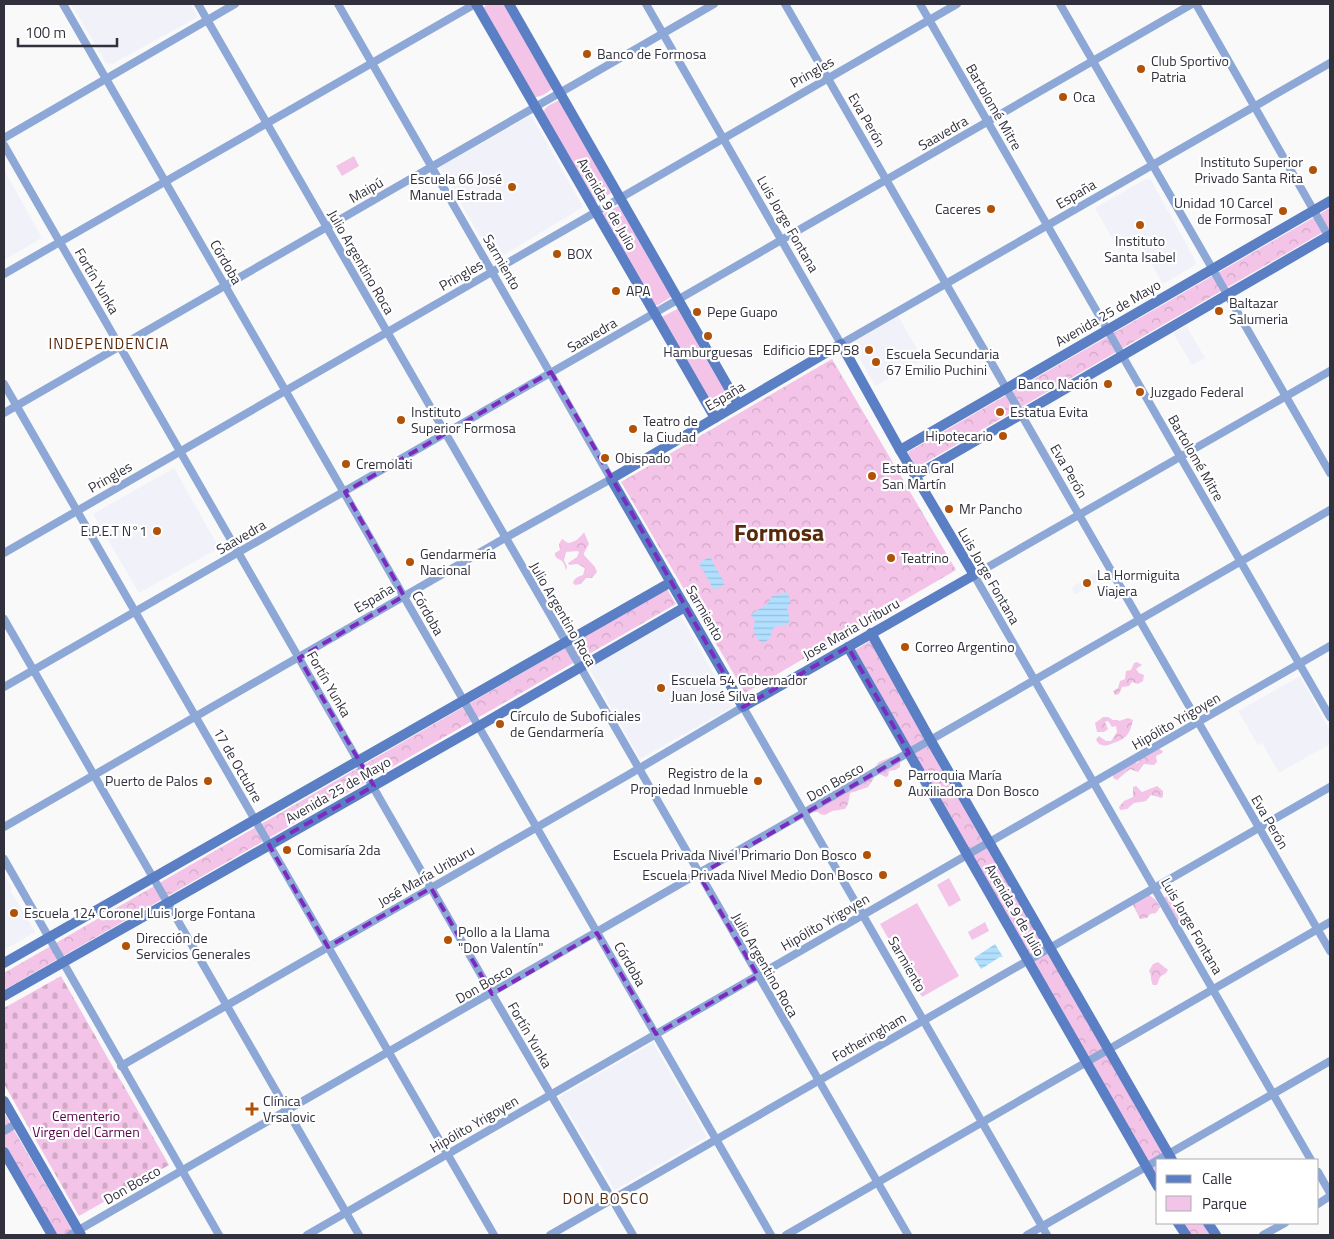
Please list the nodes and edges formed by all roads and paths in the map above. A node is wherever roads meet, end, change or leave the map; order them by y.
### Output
1 (63, 4) edge
2 (198, 4) edge
3 (235, 4) edge
4 (338, 4) edge
5 (475, 4) edge
6 (509, 4) edge
7 (646, 4) edge
8 (714, 4) edge
9 (785, 4) edge
10 (920, 4) edge
11 (957, 4) edge
12 (1060, 4) edge
13 (1192, 4) edge
14 (1196, 4) edge
15 (207, 19) junction
16 (929, 19) junction
17 (663, 33) junction
18 (1094, 61) junction
19 (372, 63) junction
20 (1330, 63) edge
21 (106, 78) junction
22 (828, 78) junction
23 (559, 93) junction
24 (536, 106) junction
25 (1254, 107) junction
26 (988, 121) junction
27 (267, 123) junction
28 (4, 138) edge
29 (722, 138) junction
30 (4, 145) edge
31 (1154, 165) junction
32 (431, 166) junction
33 (887, 180) junction
34 (165, 182) junction
35 (619, 198) junction
36 (1330, 201) edge
37 (1314, 210) junction
38 (596, 211) junction
39 (1048, 226) junction
40 (326, 227) junction
41 (1330, 237) edge
42 (781, 239) junction
43 (59, 242) junction
44 (1212, 269) junction
45 (493, 272) junction
46 (4, 274) edge
47 (947, 284) junction
48 (224, 286) junction
49 (1227, 295) junction
50 (679, 299) junction
51 (654, 313) junction
52 (1107, 330) junction
53 (387, 332) junction
54 (841, 344) junction
55 (120, 346) junction
56 (1122, 356) junction
57 (1330, 371) edge
58 (551, 372) junction
59 (4, 384) edge
60 (1007, 388) junction
61 (286, 391) junction
62 (1286, 396) junction
63 (738, 404) junction
64 (16, 406) junction
65 (4, 413) edge
66 (1022, 414) junction
67 (715, 418) junction
68 (445, 433) junction
69 (900, 450) junction
70 (179, 452) junction
71 (1180, 457) junction
72 (1330, 473) edge
73 (915, 476) junction
74 (611, 479) junction
75 (345, 492) junction
76 (77, 510) junction
77 (1330, 510) edge
78 (1080, 514) junction
79 (505, 538) junction
80 (4, 553) edge
81 (239, 553) junction
82 (1241, 562) junction
83 (974, 575) junction
84 (671, 582) junction
85 (404, 596) junction
86 (685, 606) junction
87 (135, 612) junction
88 (4, 619) edge
89 (1139, 620) junction
90 (871, 633) junction
91 (565, 642) junction
92 (1330, 646) edge
93 (848, 647) junction
94 (299, 658) junction
95 (1300, 664) junction
96 (580, 667) junction
97 (32, 670) junction
98 (1034, 681) junction
99 (4, 687) edge
100 (464, 700) junction
101 (743, 707) junction
102 (196, 716) junction
103 (1330, 716) edge
104 (1199, 722) junction
105 (479, 726) junction
106 (931, 740) junction
107 (909, 753) junction
108 (358, 760) junction
109 (638, 769) junction
110 (94, 775) junction
111 (1092, 782) junction
112 (374, 786) junction
113 (1330, 787) edge
114 (804, 814) junction
115 (255, 820) junction
116 (4, 827) edge
117 (536, 827) junction
118 (1259, 828) junction
119 (990, 842) junction
120 (269, 845) junction
121 (967, 854) junction
122 (4, 859) edge
123 (699, 875) junction
124 (153, 878) junction
125 (431, 888) junction
126 (1154, 888) junction
127 (167, 903) junction
128 (863, 914) junction
129 (1330, 922) edge
130 (1318, 929) junction
131 (597, 933) junction
132 (49, 937) junction
133 (328, 947) junction
134 (1049, 948) junction
135 (1330, 951) edge
136 (1028, 960) junction
137 (63, 962) junction
138 (4, 963) edge
139 (758, 976) junction
140 (1212, 988) junction
141 (492, 994) junction
142 (4, 996) edge
143 (226, 1005) junction
144 (923, 1020) junction
145 (656, 1034) junction
146 (1108, 1050) junction
147 (389, 1052) junction
148 (1330, 1061) edge
149 (1087, 1062) junction
150 (121, 1066) junction
151 (818, 1081) junction
152 (551, 1094) junction
153 (1272, 1094) junction
154 (4, 1101) edge
155 (287, 1110) junction
156 (982, 1121) junction
157 (17, 1123) junction
158 (4, 1131) edge
159 (716, 1140) junction
160 (4, 1152) edge
161 (447, 1154) junction
162 (1170, 1157) edge
163 (1310, 1159) edge
164 (1156, 1161) edge
165 (1146, 1167) junction
166 (182, 1171) junction
167 (1319, 1174) edge
168 (877, 1182) junction
169 (1156, 1184) edge
170 (1330, 1195) edge
171 (612, 1199) junction
172 (1319, 1203) edge
173 (346, 1212) junction
174 (1179, 1224) edge
175 (1209, 1224) edge
176 (1283, 1224) edge
177 (1042, 1226) junction
178 (76, 1234) edge
179 (52, 1235) edge
180 (219, 1235) edge
181 (306, 1235) edge
182 (359, 1235) edge
183 (494, 1235) edge
184 (550, 1235) edge
185 (633, 1235) edge
186 (771, 1235) edge
187 (786, 1235) edge
188 (908, 1235) edge
189 (1027, 1235) edge
190 (1047, 1235) edge
191 (1186, 1235) edge
192 (1216, 1235) edge
193 (1263, 1235) edge

1 - 21 street, Córdoba
2 - 15 street, Julio Argentino Roca
3 - 15 street
4 - 19 street, Sarmiento
5 - 19 street
5 - 24 main road, Avenida 9 de Julio
6 - 23 main road, Avenida 9 de Julio
7 - 17 street, Luis Jorge Fontana
8 - 17 street, Maipú
9 - 22 street, Eva Perón
10 - 16 street, Bartolomé Mitre
11 - 16 street, Pringles
12 - 18 street
13 - 18 street, Saavedra
14 - 25 street
15 - 21 street
15 - 27 street, Julio Argentino Roca
16 - 22 street, Pringles
16 - 26 street, Bartolomé Mitre
17 - 23 street, Maipú
17 - 29 street, Luis Jorge Fontana
18 - 26 street, Saavedra
18 - 31 street
19 - 27 street
19 - 32 street, Sarmiento
20 - 25 street, España
21 - 28 street
21 - 34 street, Córdoba
22 - 29 street, Pringles
22 - 33 street, Eva Perón
23 - 24 street, Maipú
23 - 35 main road, Avenida 9 de Julio
24 - 32 street, Maipú
24 - 38 main road, Avenida 9 de Julio
25 - 31 street, España
25 - 37 street
26 - 33 street, Saavedra
26 - 39 street, Bartolomé Mitre
27 - 34 street
27 - 40 street, Julio Argentino Roca
29 - 35 street, Pringles
29 - 42 street, Luis Jorge Fontana
30 - 43 street, Fortín Yunka
31 - 39 street, España
31 - 44 street
32 - 40 street, Maipú
32 - 45 street, Sarmiento
33 - 42 street, Saavedra
33 - 47 street, Eva Perón
34 - 43 street
34 - 48 street, Córdoba
35 - 38 street, Pringles
35 - 50 main road, Avenida 9 de Julio
36 - 37 main road, Avenida 25 de Mayo
37 - 41 street
37 - 44 main road, Avenida 25 de Mayo
38 - 45 street, Pringles
38 - 51 main road, Avenida 9 de Julio
39 - 47 street, España
39 - 52 street, Bartolomé Mitre
40 - 48 street, Maipú
40 - 53 street, Julio Argentino Roca
41 - 49 main road
42 - 50 street, Saavedra
42 - 54 street, Luis Jorge Fontana
43 - 46 street
43 - 55 street, Fortín Yunka
44 - 49 street
44 - 52 main road, Avenida 25 de Mayo
45 - 53 street, Pringles
45 - 58 street, Sarmiento
47 - 54 street, España
47 - 60 street, Eva Perón
48 - 55 street, Maipú
48 - 61 street, Córdoba
49 - 56 main road
49 - 62 street
50 - 51 street, Saavedra
50 - 63 main road, Avenida 9 de Julio
51 - 58 street, Saavedra
51 - 67 main road, Avenida 9 de Julio
52 - 56 street, Bartolomé Mitre
52 - 60 main road, Avenida 25 de Mayo
53 - 61 street, Pringles
53 - 68 street, Julio Argentino Roca
54 - 63 main road, España
54 - 69 main road, Luis Jorge Fontana
55 - 64 street, Maipú
55 - 70 street, Fortín Yunka
56 - 66 main road
56 - 71 street, Bartolomé Mitre
57 - 62 street
58 - 68 street, Saavedra
58 - 74 street, Sarmiento
59 - 64 street, 17 de Octubre
60 - 66 street, Eva Perón
60 - 69 main road, Avenida 25 de Mayo
61 - 70 street, Pringles
61 - 75 street, Córdoba
62 - 71 street
62 - 72 street
63 - 67 main road, España
64 - 65 street, Maipú
64 - 76 street, 17 de Octubre
66 - 73 main road
66 - 78 street, Eva Perón
67 - 74 main road, España
68 - 75 street, Saavedra
68 - 79 street, Julio Argentino Roca
69 - 73 main road, Luis Jorge Fontana
70 - 76 street, Pringles
70 - 81 street, Fortín Yunka
71 - 78 street
71 - 82 street, Bartolomé Mitre
73 - 83 main road, Luis Jorge Fontana
74 - 79 street, España
74 - 84 main road, Sarmiento
75 - 81 street, Saavedra
75 - 85 street, Córdoba
76 - 80 street, Pringles
76 - 87 street, 17 de Octubre
77 - 82 street, Don Bosco
78 - 83 street
78 - 89 street, Eva Perón
79 - 85 street, España
79 - 91 street, Julio Argentino Roca
81 - 87 street, Saavedra
81 - 94 street, Fortín Yunka
82 - 89 street, Don Bosco
82 - 95 street, Bartolomé Mitre
83 - 90 main road, Jose Maria Uriburu
83 - 98 street, Luis Jorge Fontana
84 - 86 main road, Sarmiento
84 - 91 main road, Avenida 25 de Mayo
85 - 94 street, España
85 - 100 street, Córdoba
86 - 96 main road, Avenida 25 de Mayo
86 - 101 main road, Sarmiento
87 - 97 street, Saavedra
87 - 102 street, 17 de Octubre
88 - 97 street
89 - 98 street, Don Bosco
89 - 104 street, Eva Perón
90 - 93 main road, Jose Maria Uriburu
90 - 106 main road, Avenida 9 de Julio
91 - 96 street, Julio Argentino Roca
91 - 100 main road, Avenida 25 de Mayo
92 - 95 street, Hipólito Yrigoyen
93 - 101 main road, Jose Maria Uriburu
93 - 107 main road, Avenida 9 de Julio
94 - 102 street, España
94 - 108 street, Fortín Yunka
95 - 103 street, Bartolomé Mitre
95 - 104 street, Hipólito Yrigoyen
96 - 105 main road, Avenida 25 de Mayo
96 - 109 street, Julio Argentino Roca
97 - 99 street, Saavedra
97 - 110 street
98 - 106 street, Don Bosco
98 - 111 street, Luis Jorge Fontana
100 - 105 street, Córdoba
100 - 108 main road, Avenida 25 de Mayo
101 - 109 street, José María Uriburu
101 - 114 street, Sarmiento
102 - 110 street, España
102 - 115 street, 17 de Octubre
104 - 111 street, Hipólito Yrigoyen
104 - 118 street, Eva Perón
105 - 112 main road, Avenida 25 de Mayo
105 - 117 street, Córdoba
106 - 107 street, Don Bosco
106 - 119 main road, Avenida 9 de Julio
107 - 114 street, Don Bosco
107 - 121 main road, Avenida 9 de Julio
108 - 112 street, Fortín Yunka
108 - 115 main road, Avenida 25 de Mayo
109 - 117 street, José María Uriburu
109 - 123 street, Julio Argentino Roca
110 - 116 street, España
110 - 124 street
111 - 119 street, Hipólito Yrigoyen
111 - 126 street, Luis Jorge Fontana
112 - 120 main road, Avenida 25 de Mayo
112 - 125 street, Fortín Yunka
113 - 118 street, Fotheringham
114 - 123 street, Don Bosco
114 - 128 street, Sarmiento
115 - 120 street, 17 de Octubre
115 - 124 main road, Avenida 25 de Mayo
117 - 125 street, José María Uriburu
117 - 131 street, Córdoba
118 - 126 street, Fotheringham
118 - 130 street, Eva Perón
119 - 121 street, Hipólito Yrigoyen
119 - 134 main road, Avenida 9 de Julio
120 - 127 main road, Avenida 25 de Mayo
120 - 133 street, 17 de Octubre
121 - 128 street, Hipólito Yrigoyen
121 - 136 main road, Avenida 9 de Julio
122 - 132 street
123 - 131 street, Don Bosco
123 - 139 street, Julio Argentino Roca
124 - 127 street
124 - 132 main road, Avenida 25 de Mayo
125 - 133 street, José María Uriburu
125 - 141 street, Fortín Yunka
126 - 134 street, Fotheringham
126 - 140 street, Luis Jorge Fontana
127 - 137 main road, Avenida 25 de Mayo
127 - 143 street
128 - 139 street, Hipólito Yrigoyen
128 - 144 street, Sarmiento
129 - 130 street
130 - 135 street, Eva Perón
130 - 140 street
131 - 141 street, Don Bosco
131 - 145 street, Córdoba
132 - 137 street
132 - 138 main road, Avenida 25 de Mayo
133 - 143 street, José María Uriburu
133 - 147 street, 17 de Octubre
134 - 136 street, Fotheringham
134 - 146 main road, Avenida 9 de Julio
136 - 144 street, Fotheringham
136 - 149 main road, Avenida 9 de Julio
137 - 142 main road, Avenida 25 de Mayo
137 - 150 street
139 - 145 street, Hipólito Yrigoyen
139 - 151 street, Julio Argentino Roca
140 - 146 street
140 - 153 street, Luis Jorge Fontana
141 - 147 street, Don Bosco
141 - 152 street, Fortín Yunka
143 - 150 street, José María Uriburu
143 - 155 street
144 - 151 street, Fotheringham
144 - 156 street, Sarmiento
145 - 152 street, Hipólito Yrigoyen
145 - 159 street, Córdoba
146 - 149 street
146 - 162 main road, Avenida 9 de Julio
147 - 155 street, Don Bosco
147 - 161 street, 17 de Octubre
148 - 153 street
149 - 156 street
149 - 165 main road, Avenida 9 de Julio
150 - 166 street
151 - 159 street, Fotheringham
151 - 168 street, Julio Argentino Roca
152 - 161 street, Hipólito Yrigoyen
152 - 171 street, Fortín Yunka
153 - 162 street
153 - 163 street, Luis Jorge Fontana
154 - 157 main road
155 - 166 street, Don Bosco
155 - 173 street
156 - 168 street
156 - 177 street, Sarmiento
157 - 158 street
157 - 178 main road
159 - 171 street, Fotheringham
159 - 186 street, Córdoba
160 - 179 main road
161 - 173 street, Hipólito Yrigoyen
161 - 183 street, 17 de Octubre
164 - 165 street
165 - 169 main road, Avenida 9 de Julio
165 - 177 street
166 - 178 street, Don Bosco
166 - 180 street
167 - 170 street
168 - 187 street
168 - 188 street, Julio Argentino Roca
170 - 172 street
171 - 184 street, Fotheringham
171 - 185 street, Fortín Yunka
173 - 181 street, Hipólito Yrigoyen
173 - 182 street
174 - 191 main road
175 - 192 main road
176 - 193 street
177 - 189 street
177 - 190 street, Sarmiento

